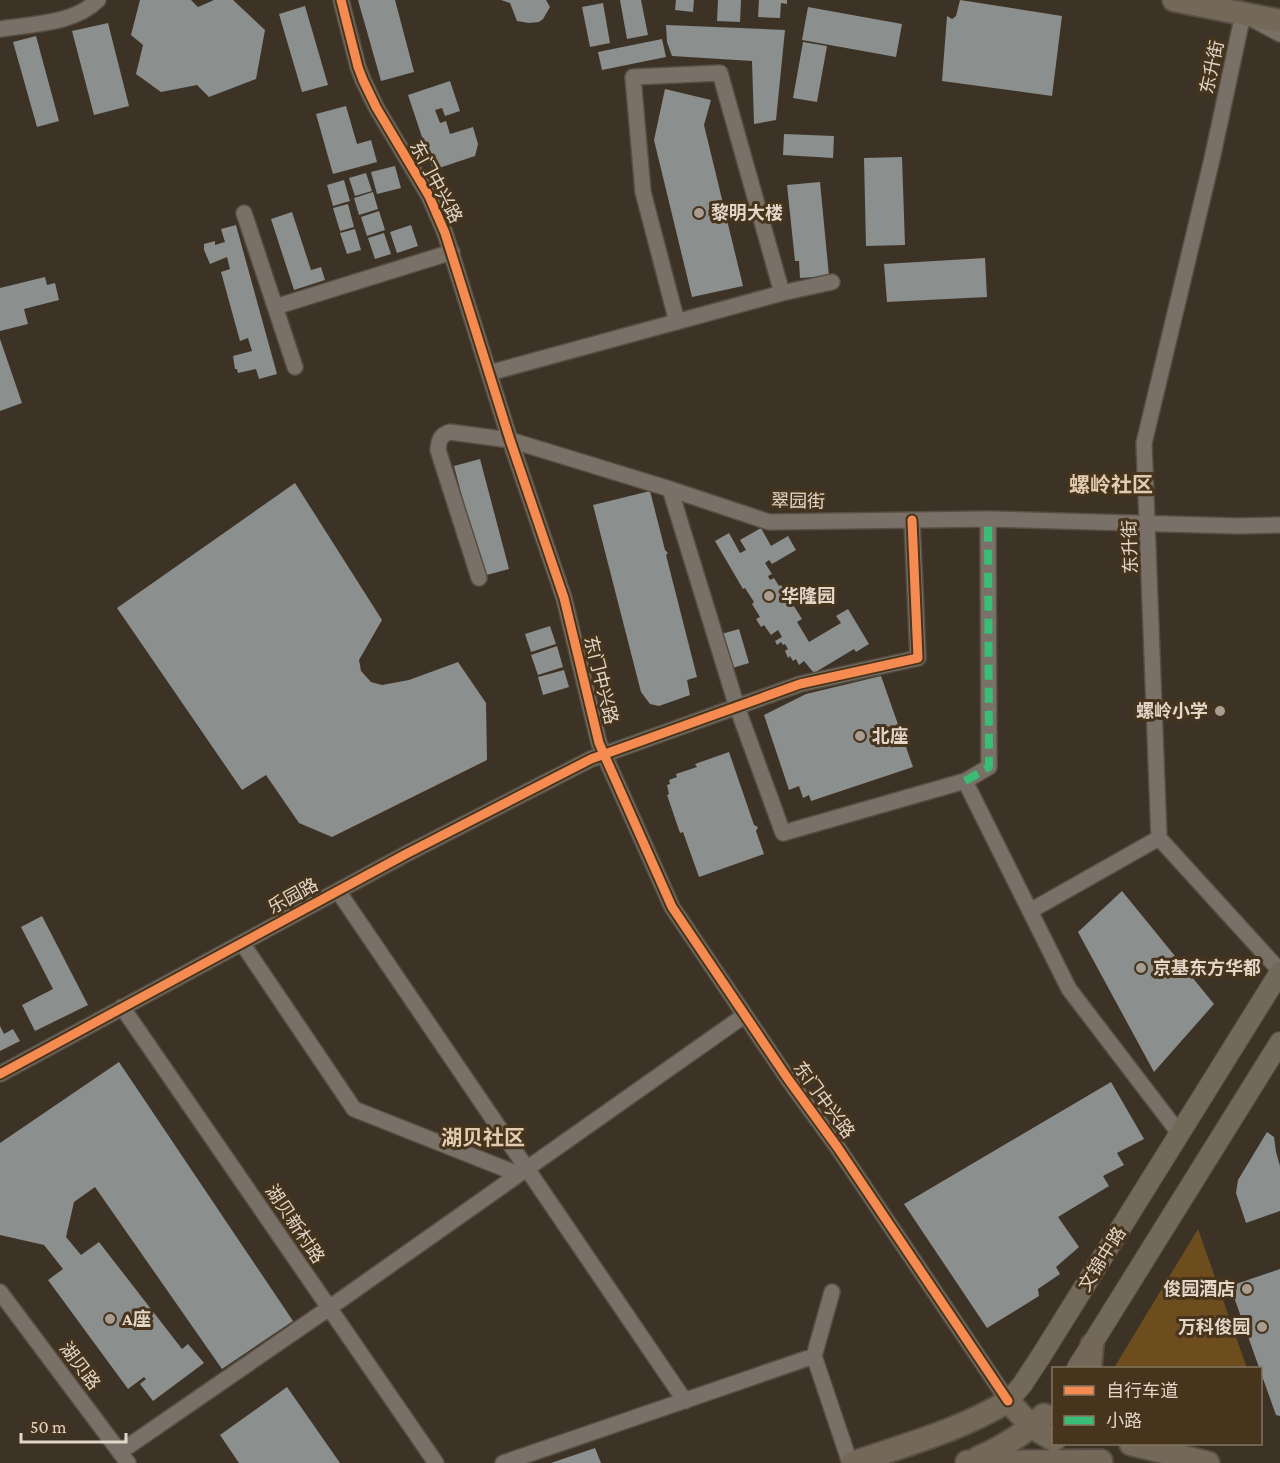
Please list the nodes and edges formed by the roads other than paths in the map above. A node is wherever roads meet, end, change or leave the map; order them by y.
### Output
1 (98, 0) edge
2 (342, 0) edge
3 (1174, 0) edge
4 (1243, 14) junction
5 (1280, 21) edge
6 (0, 29) edge
7 (1280, 34) edge
8 (244, 213) dead end
9 (452, 252) junction
10 (832, 282) dead end
11 (782, 293) junction
12 (275, 307) junction
13 (677, 322) junction
14 (295, 367) dead end
15 (489, 373) junction
16 (510, 440) junction
17 (670, 489) junction
18 (988, 519) junction
19 (912, 520) junction
20 (1148, 522) junction
21 (1280, 525) edge
22 (479, 578) dead end
23 (736, 707) junction
24 (605, 755) junction
25 (965, 781) junction
26 (1159, 838) junction
27 (338, 891) junction
28 (1030, 911) junction
29 (242, 943) junction
30 (1280, 972) edge
31 (122, 1007) junction
32 (745, 1015) junction
33 (1280, 1042) edge
34 (0, 1074) edge
35 (1179, 1133) junction
36 (522, 1172) junction
37 (0, 1292) edge
38 (832, 1292) dead end
39 (329, 1308) junction
40 (1092, 1345) junction
41 (814, 1356) junction
42 (1078, 1367) edge
43 (1089, 1367) edge
44 (685, 1401) junction
45 (1008, 1401) junction
46 (1046, 1415) edge
47 (1052, 1436) edge
48 (1065, 1445) edge
49 (1139, 1445) edge
50 (124, 1458) edge
51 (1104, 1462) edge
52 (436, 1463) edge
53 (503, 1463) edge
54 (851, 1463) edge
55 (966, 1463) edge
56 (1208, 1463) edge

1 - 6 street
2 - 9 street, 东门中兴路
3 - 4 highway
4 - 5 highway
4 - 7 street
4 - 20 street, 东升街
8 - 12 street
9 - 12 street
9 - 15 street, 东门中兴路
10 - 11 street
11 - 13 street
11 - 13 street
12 - 14 street
13 - 15 street
15 - 16 street, 东门中兴路
16 - 17 street, 翠园街
16 - 22 street, 翠园街
16 - 24 street, 东门中兴路
17 - 19 street, 翠园街
17 - 23 street
18 - 19 street, 翠园街
18 - 20 street, 翠园街
18 - 25 street
19 - 23 street, 乐园路
20 - 21 street, 翠园街
20 - 26 street, 东升街
23 - 24 street, 乐园路
23 - 25 street
24 - 27 street, 乐园路
24 - 32 street, 东门中兴路
25 - 28 street
26 - 28 street
26 - 30 street
27 - 29 street, 乐园路
27 - 36 street
28 - 35 street
29 - 31 street, 乐园路
29 - 36 street
30 - 35 main road, 文锦中路
31 - 34 street, 乐园路
31 - 39 street, 湖贝新村路
32 - 36 street
32 - 45 street, 东门中兴路
33 - 40 main road, 文锦中路
35 - 45 main road, 文锦中路
36 - 39 street
36 - 44 street
37 - 50 street, 湖贝路
38 - 41 street
39 - 50 street
39 - 52 street, 湖贝新村路
40 - 42 main road, 文锦中路
40 - 43 highway
41 - 44 street
41 - 54 street
44 - 53 street
45 - 46 highway
45 - 54 highway, 文锦中路
46 - 47 highway
46 - 55 highway
48 - 51 highway
49 - 56 highway
51 - 55 highway

